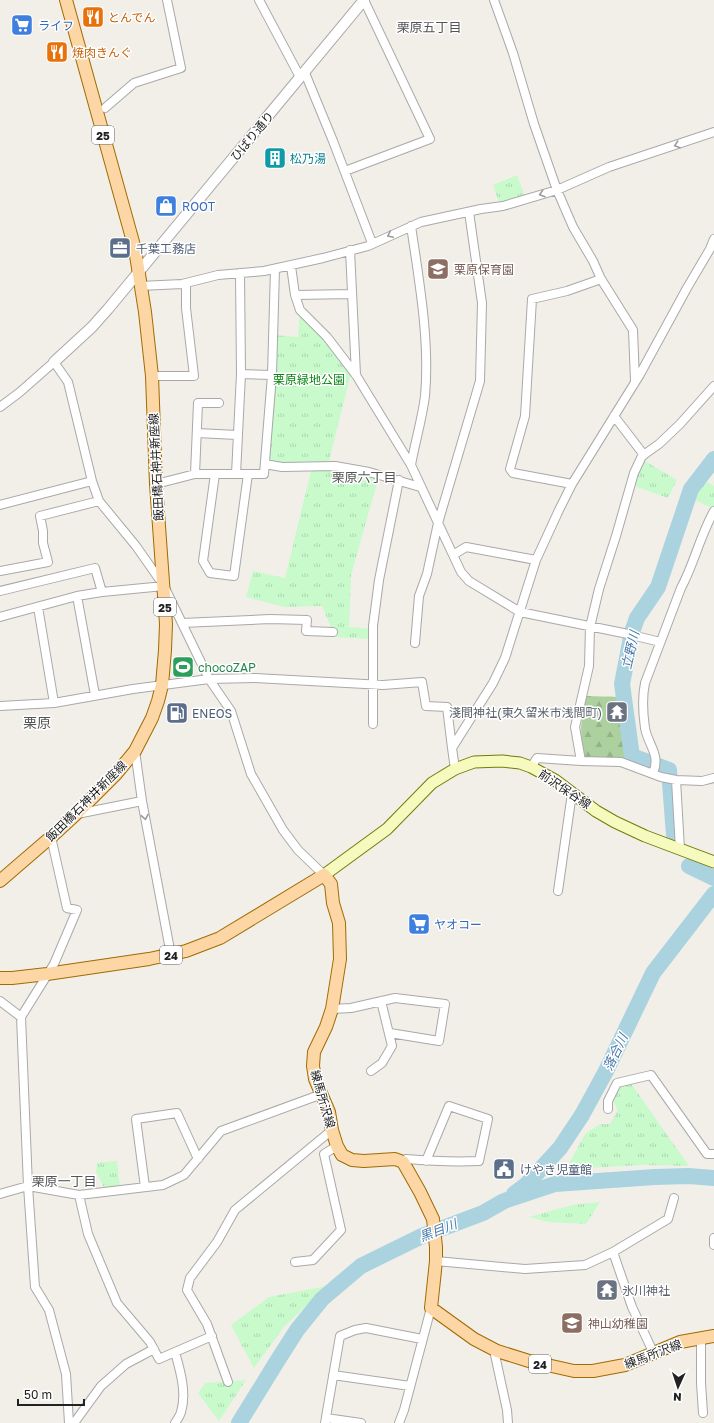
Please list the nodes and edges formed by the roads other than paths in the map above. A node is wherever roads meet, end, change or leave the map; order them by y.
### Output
1 (66, 0) edge
2 (167, 0) edge
3 (259, 0) edge
4 (494, 0) edge
5 (361, 1) edge
6 (302, 75) junction
7 (105, 108) dead end
8 (714, 132) edge
9 (345, 171) junction
10 (557, 190) junction
11 (470, 212) junction
12 (411, 226) junction
13 (714, 239) edge
14 (372, 243) junction
15 (350, 250) junction
16 (291, 266) junction
17 (275, 269) junction
18 (138, 270) junction
19 (240, 273) junction
20 (601, 279) junction
21 (186, 284) junction
22 (140, 286) junction
23 (352, 294) junction
24 (295, 295) junction
25 (54, 362) junction
26 (241, 374) junction
27 (272, 375) junction
28 (356, 375) junction
29 (152, 376) junction
30 (635, 382) junction
31 (714, 386) edge
32 (219, 403) dead end
33 (0, 407) edge
34 (614, 416) junction
35 (197, 433) junction
36 (237, 435) junction
37 (644, 455) junction
38 (265, 464) junction
39 (411, 465) junction
40 (195, 474) junction
41 (215, 474) junction
42 (236, 474) junction
43 (248, 474) junction
44 (399, 480) junction
45 (92, 481) junction
46 (156, 484) junction
47 (572, 484) junction
48 (420, 487) junction
49 (99, 501) junction
50 (0, 505) edge
51 (714, 511) edge
52 (438, 523) junction
53 (453, 555) junction
54 (536, 560) junction
55 (0, 571) edge
56 (164, 586) junction
57 (0, 591) edge
58 (102, 592) junction
59 (77, 596) junction
60 (38, 607) junction
61 (520, 612) junction
62 (0, 617) edge
63 (182, 623) junction
64 (590, 627) junction
65 (333, 632) dead end
66 (660, 642) junction
67 (415, 643) dead end
68 (209, 680) junction
69 (372, 684) junction
70 (162, 685) junction
71 (95, 695) junction
72 (54, 703) junction
73 (0, 706) edge
74 (373, 724) dead end
75 (452, 748) junction
76 (135, 751) junction
77 (581, 761) junction
78 (531, 767) junction
79 (454, 769) junction
80 (654, 771) junction
81 (714, 778) edge
82 (674, 780) junction
83 (572, 793) junction
84 (142, 801) junction
85 (76, 814) junction
86 (51, 838) junction
87 (680, 849) junction
88 (714, 862) edge
89 (324, 875) junction
90 (0, 881) edge
91 (558, 891) dead end
92 (171, 955) junction
93 (47, 974) junction
94 (0, 978) edge
95 (0, 1001) edge
96 (382, 1001) junction
97 (332, 1009) junction
98 (21, 1017) junction
99 (390, 1033) junction
100 (371, 1071) dead end
101 (322, 1094) junction
102 (608, 1109) dead end
103 (332, 1130) junction
104 (337, 1146) junction
105 (714, 1154) edge
106 (198, 1159) junction
107 (426, 1161) junction
108 (403, 1162) junction
109 (28, 1186) junction
110 (145, 1187) junction
111 (0, 1194) edge
112 (79, 1195) junction
113 (674, 1198) dead end
114 (714, 1238) edge
115 (714, 1244) edge
116 (613, 1252) junction
117 (436, 1261) junction
118 (295, 1262) dead end
119 (431, 1308) junction
120 (212, 1336) junction
121 (714, 1336) edge
122 (701, 1338) junction
123 (422, 1339) junction
124 (154, 1349) junction
125 (497, 1351) junction
126 (175, 1352) junction
127 (654, 1354) junction
128 (334, 1375) junction
129 (228, 1382) dead end
130 (410, 1386) junction
131 (704, 1412) dead end
132 (326, 1420) edge
133 (69, 1423) edge
134 (74, 1423) edge
135 (175, 1423) edge
136 (361, 1423) edge
137 (399, 1423) edge
138 (508, 1423) edge

1 - 18 main road, 飯田橋石神井新座線 / 25
2 - 7 street
3 - 6 street
4 - 10 street
5 - 6 street, ひばり通り
5 - 9 street
6 - 9 street
6 - 18 street, ひばり通り
8 -> 10 street
9 - 14 street
10 -> 11 street
10 - 20 street
11 - 12 street
11 - 52 street
12 -> 14 street
12 - 39 street
13 - 30 street
14 - 15 street
15 - 16 street
15 - 23 street
16 - 17 street
16 - 24 street
17 - 19 street
17 - 27 street
18 - 22 main road, 飯田橋石神井新座線 / 25
18 - 25 street, ひばり通り
19 - 21 street
19 - 26 street
20 - 30 street
20 - 47 street
21 - 22 street
21 - 29 street
22 - 29 main road, 飯田橋石神井新座線 / 25
23 - 24 street
23 - 28 street
24 - 28 street
25 - 33 street
25 - 45 street
26 - 27 street
26 - 36 street
27 - 38 street
28 - 39 street
29 - 46 main road, 飯田橋石神井新座線 / 25
30 - 34 street
31 - 37 street
32 - 35 street
34 - 37 street
34 - 47 street
35 - 36 street
35 - 40 street
36 - 42 street
37 - 64 street
38 - 43 street
38 - 44 street
39 - 48 street
40 - 41 street
40 - 46 street
41 - 42 street
41 - 43 street
42 - 43 street
44 - 48 street
44 - 69 street
45 - 49 street
45 - 50 street
46 - 56 main road, 飯田橋石神井新座線 / 25
47 - 54 street
48 - 52 street
49 - 55 street
49 - 56 street
51 - 66 street
52 - 53 street
52 - 67 street
53 - 54 street
53 - 61 street
54 - 61 street
56 - 58 street
56 - 63 street
56 - 70 main road, 飯田橋石神井新座線 / 25
57 - 58 street
58 - 59 street
59 - 60 street
59 - 71 street
60 - 62 street
60 - 72 street
61 - 64 street
61 - 75 street
63 - 65 street
63 - 68 street
64 - 66 street
64 - 77 street
66 - 80 street
68 - 69 street
68 - 70 street
68 - 89 street
69 - 74 street
69 - 75 street
70 - 71 street
70 - 76 main road, 飯田橋石神井新座線 / 25
71 - 72 street
72 - 73 street
75 - 79 street
76 - 84 street
76 - 85 main road, 飯田橋石神井新座線 / 25
77 - 78 street
77 - 80 street
78 - 79 main road, 前沢保谷線
78 - 83 main road, 前沢保谷線
79 - 89 main road, 前沢保谷線
80 - 82 street
81 - 82 street
82 - 87 street
83 - 87 main road, 前沢保谷線
83 - 91 street
84 - 85 street
84 -> 92 street
85 - 86 main road, 飯田橋石神井新座線 / 25
86 - 90 main road, 飯田橋石神井新座線 / 25
86 - 93 street
87 - 88 main road, 前沢保谷線
89 - 92 main road, 24
89 - 97 main road, 練馬所沢線
92 - 93 main road, 24
93 - 94 main road, 24
93 - 98 street
95 - 98 street
96 - 97 street
96 - 99 street
96 - 99 street
97 - 101 main road, 練馬所沢線
98 - 109 street
99 - 100 street
101 - 103 main road, 練馬所沢線
101 - 106 street
102 - 105 street
103 - 104 main road, 練馬所沢線
103 - 120 street
104 - 108 main road, 練馬所沢線
104 - 118 street
106 - 110 street
106 - 110 street
107 - 107 street
107 - 108 street
108 - 117 main road
109 - 111 street
109 - 112 street
109 - 133 street
110 - 112 street
112 - 124 street
113 - 116 street
114 - 115 street
116 - 117 street
116 - 127 street
117 - 119 main road
119 - 123 street
119 - 125 main road, 練馬所沢線 / 24
120 - 126 street
120 - 129 street
121 - 122 main road, 練馬所沢線 / 24
122 - 127 main road, 練馬所沢線 / 24
122 - 131 street
123 - 128 street
123 - 130 street
124 - 126 street
124 - 134 street
125 - 127 main road, 練馬所沢線 / 24
125 - 138 street
126 - 135 street
128 - 130 street
128 - 132 street
130 - 137 street
132 - 136 street

